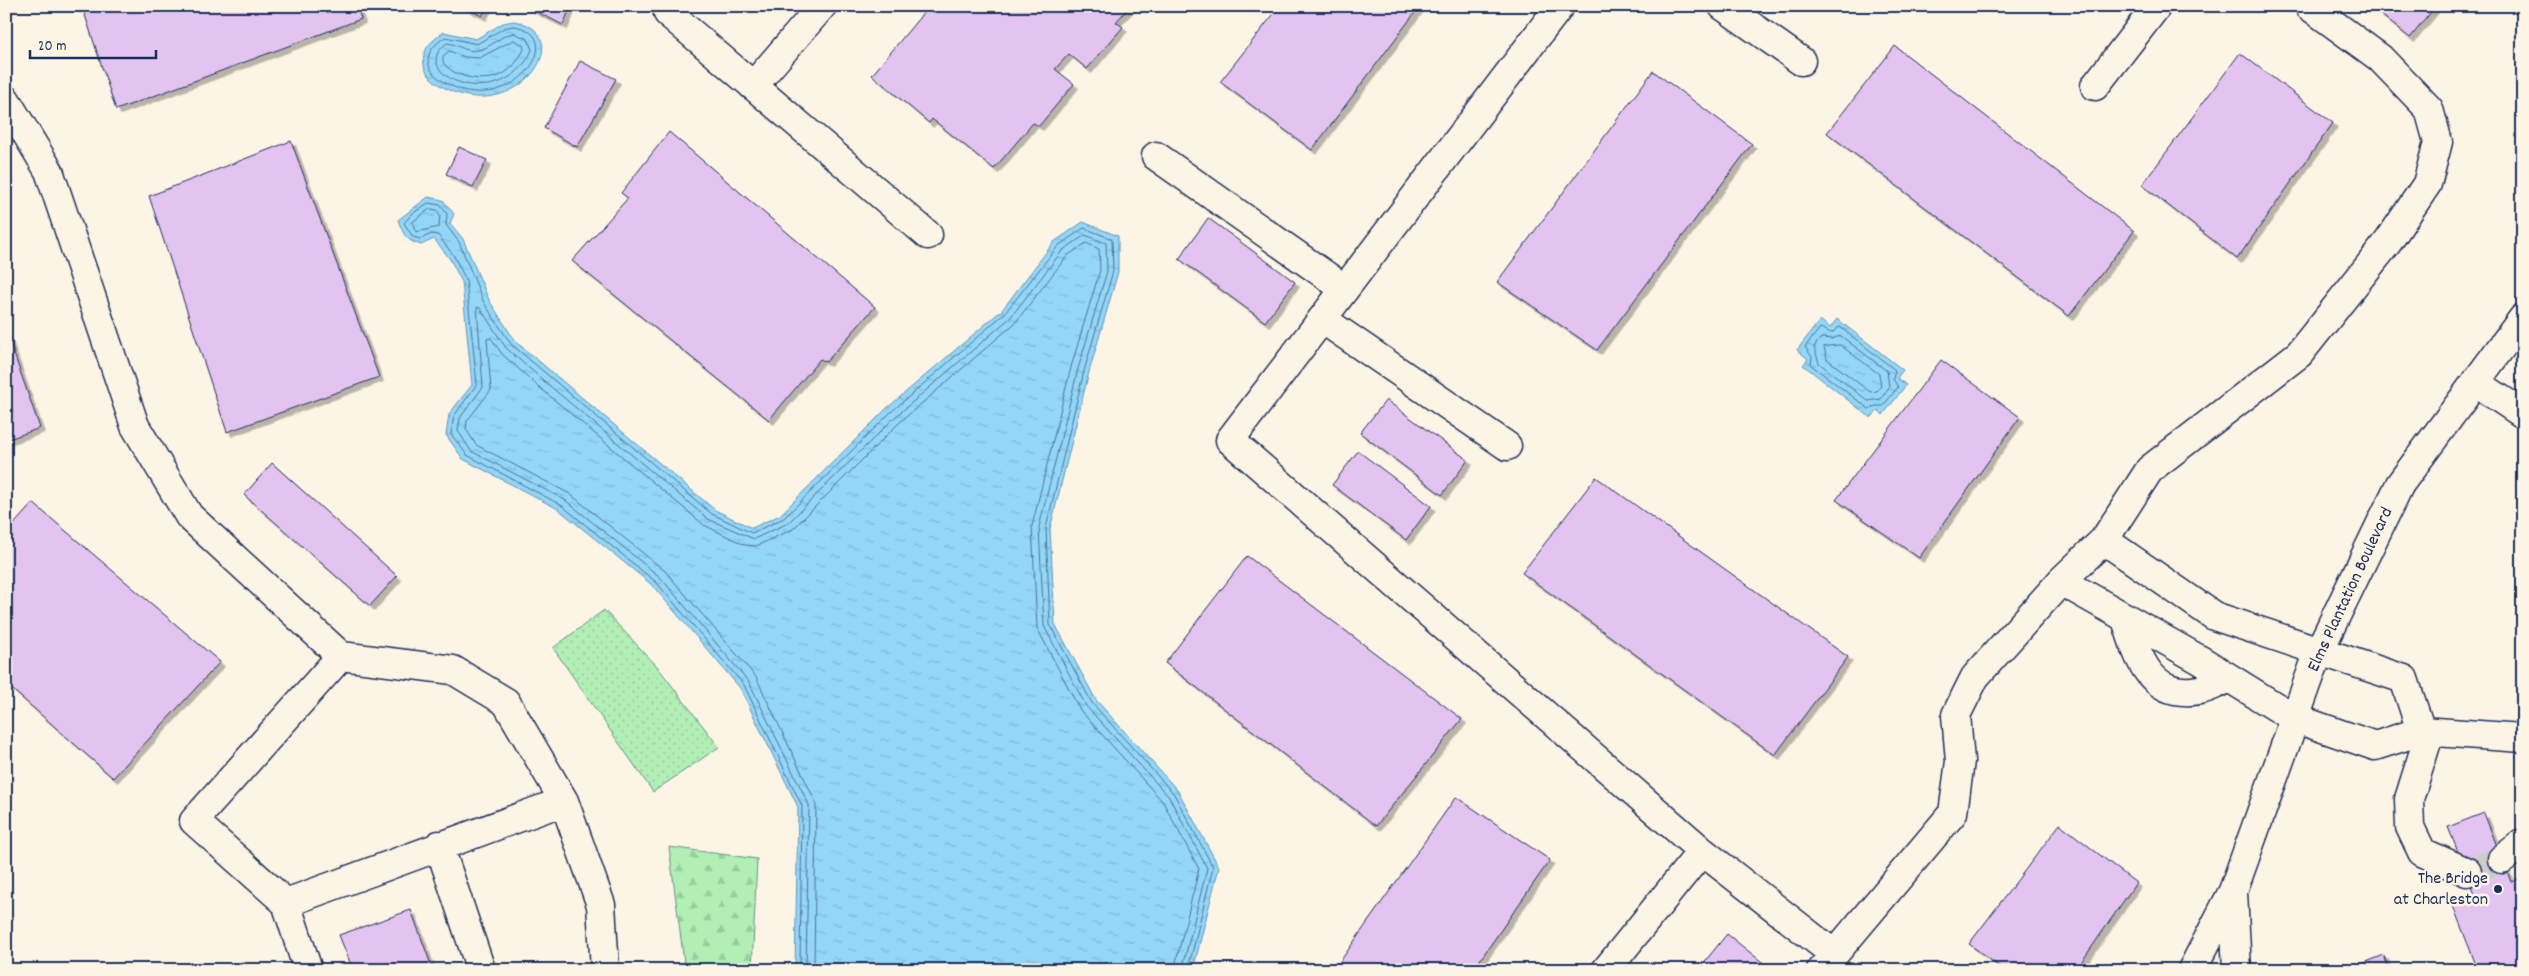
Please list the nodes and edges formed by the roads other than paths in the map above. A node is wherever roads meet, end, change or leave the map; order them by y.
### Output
1 (667, 6) edge
2 (822, 6) edge
3 (1560, 6) edge
4 (1723, 6) edge
5 (2157, 6) edge
6 (2308, 6) edge
7 (1801, 61) dead end
8 (753, 86) junction
9 (2096, 86) dead end
10 (7, 102) edge
11 (1156, 156) dead end
12 (928, 235) dead end
13 (1345, 289) junction
14 (2523, 318) edge
15 (1322, 319) junction
16 (2475, 382) junction
17 (2523, 414) edge
18 (1507, 446) dead end
19 (2104, 540) junction
20 (2061, 582) junction
21 (2126, 619) junction
22 (2319, 651) junction
23 (342, 656) junction
24 (2229, 678) junction
25 (2294, 718) junction
26 (2426, 731) junction
27 (2523, 738) edge
28 (564, 801) junction
29 (439, 845) junction
30 (1702, 851) junction
31 (2467, 872) tunnel mouth
32 (2233, 891) junction
33 (286, 902) junction
34 (1827, 962) edge
35 (308, 970) edge
36 (480, 970) edge
37 (605, 970) edge
38 (1606, 970) edge
39 (2192, 970) edge
40 (2237, 970) edge

1 - 8 street
2 - 8 street
3 - 13 street
4 - 7 street
5 - 9 street
6 - 19 street
8 - 12 street
10 - 23 street
11 - 13 street
13 - 15 street
14 - 16 street, Elms Plantation Boulevard
15 - 18 street
15 - 30 street
16 - 17 street
16 - 22 street, Elms Plantation Boulevard
19 - 20 street
19 - 22 street
20 - 21 street
20 - 34 street
21 - 24 street
21 - 24 street
22 - 25 street, Elms Plantation Boulevard
22 - 26 street
23 - 28 street
23 - 33 street
24 - 25 street
25 - 26 street
25 - 32 street, Elms Plantation Boulevard
26 - 27 street
26 - 31 street
28 - 29 street
28 - 37 street
29 - 33 street
29 - 36 street
30 - 34 street
30 - 38 street
32 - 39 street, Elms Plantation Boulevard
32 - 40 street, Elms Plantation Boulevard
33 - 35 street

